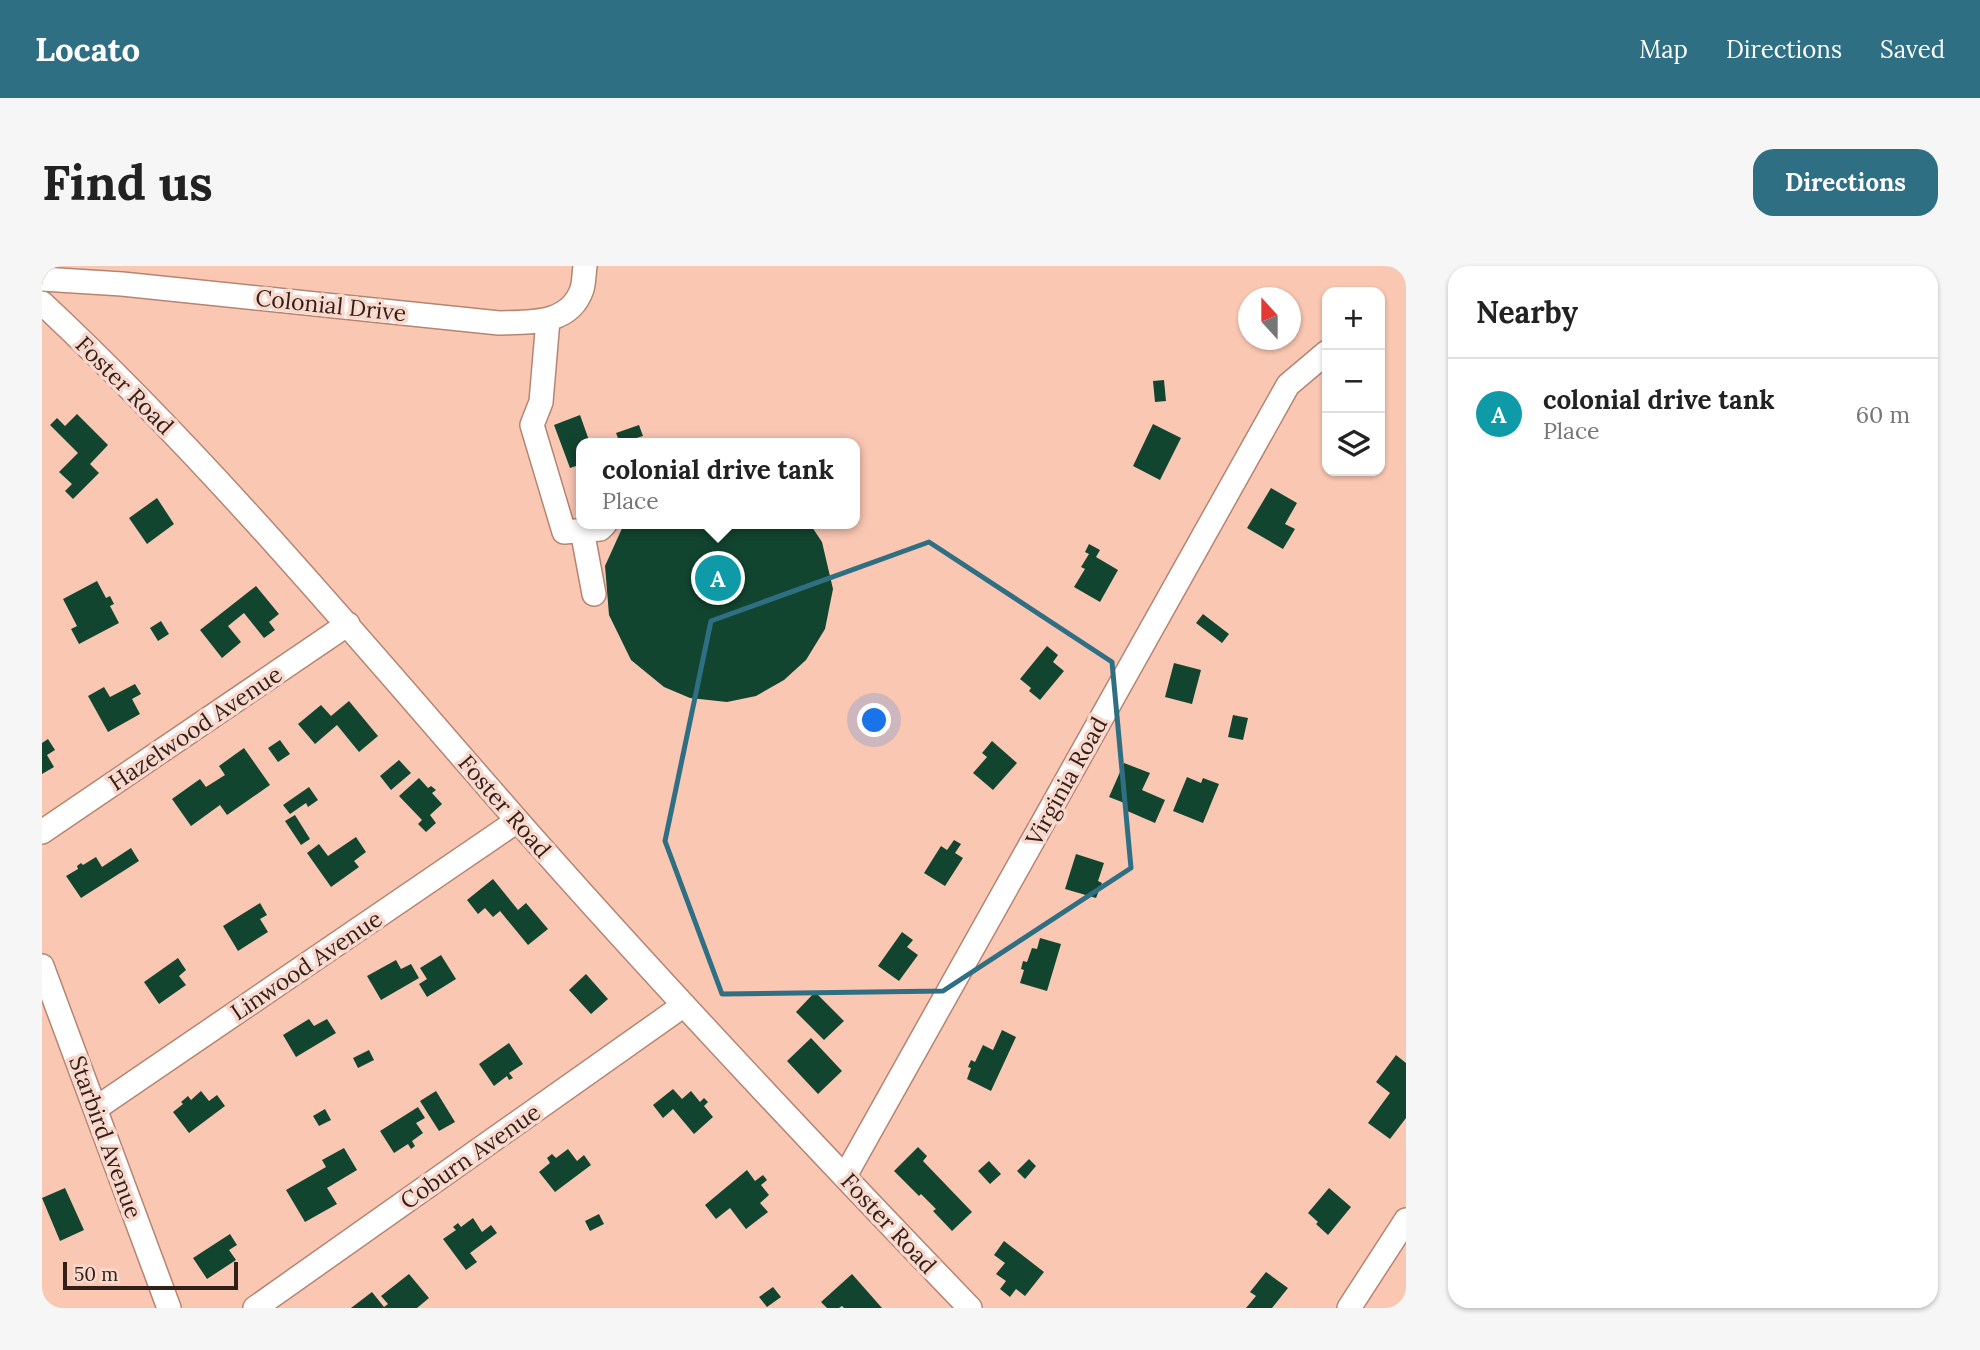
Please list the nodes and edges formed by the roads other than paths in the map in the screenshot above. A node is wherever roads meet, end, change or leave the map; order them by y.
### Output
1 (585, 266) edge
2 (42, 279) edge
3 (42, 303) edge
4 (548, 320) junction
5 (1322, 356) edge
6 (600, 529) edge
7 (582, 530) junction
8 (594, 594) dead end
9 (348, 624) junction
10 (517, 821) junction
11 (42, 832) edge
12 (42, 966) edge
13 (684, 1005) junction
14 (95, 1109) junction
15 (845, 1176) junction
16 (1406, 1220) edge
17 (169, 1308) edge
18 (255, 1308) edge
19 (970, 1308) edge
20 (1349, 1308) edge

1 - 4 street
2 - 4 street, Colonial Drive
3 - 9 street, Foster Road
4 - 7 street
5 - 15 street, Virginia Road
6 - 7 street
7 - 8 street
9 - 10 street, Foster Road
9 - 11 street, Hazelwood Avenue
10 - 13 street, Foster Road
10 - 14 street, Linwood Avenue
12 - 14 street, Starbird Avenue
13 - 15 street, Foster Road
13 - 18 street, Coburn Avenue
14 - 17 street, Starbird Avenue
15 - 19 street, Foster Road
16 - 20 street

